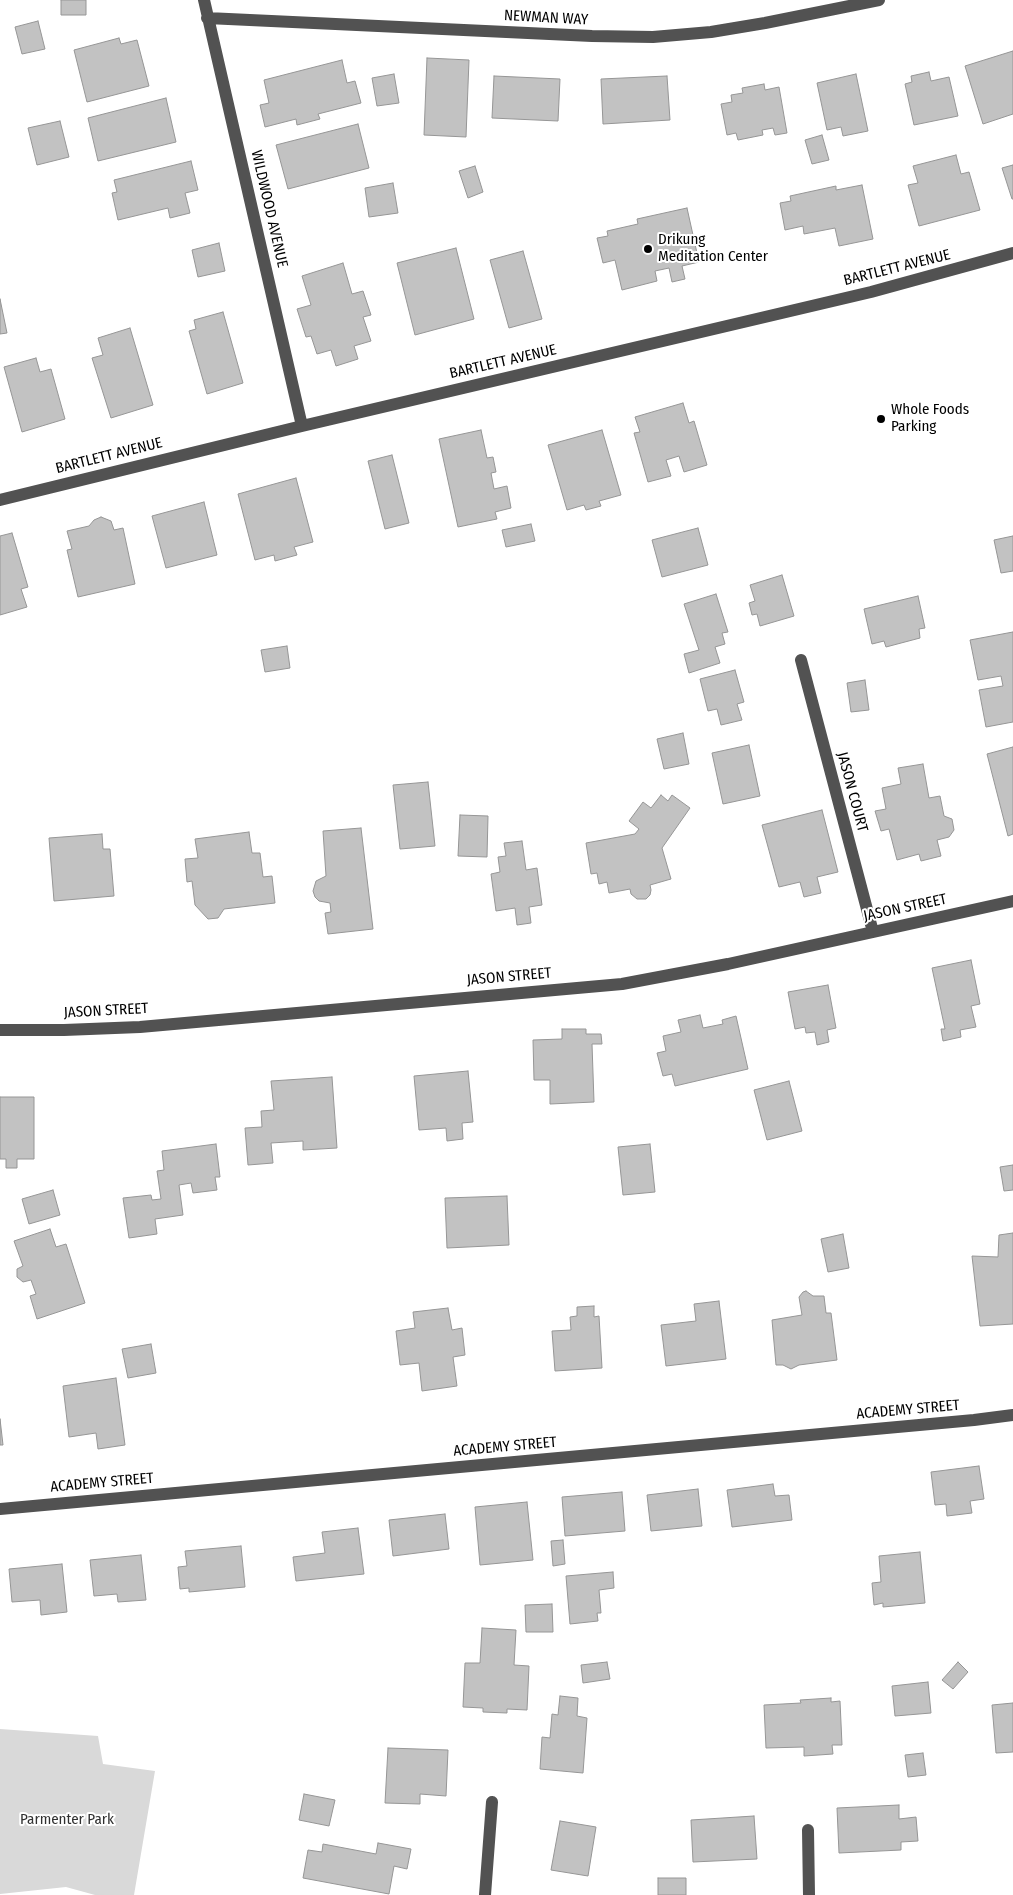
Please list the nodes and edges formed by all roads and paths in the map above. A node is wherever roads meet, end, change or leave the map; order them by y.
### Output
1 (204, 0) edge
2 (879, 0) edge
3 (208, 18) junction
4 (1013, 253) edge
5 (302, 426) junction
6 (0, 500) edge
7 (801, 660) dead end
8 (1013, 901) edge
9 (873, 932) junction
10 (0, 1030) edge
11 (1013, 1415) edge
12 (0, 1509) edge
13 (492, 1802) dead end
14 (808, 1830) dead end
15 (485, 1895) edge
16 (810, 1895) edge

1 - 3 street, WILDWOOD AVENUE
2 - 3 street, NEWMAN WAY
3 - 5 street, WILDWOOD AVENUE
4 - 5 street, BARTLETT AVENUE
5 - 6 street, BARTLETT AVENUE
7 - 9 street, JASON COURT
8 - 9 street, JASON STREET
9 - 10 street, JASON STREET
11 - 12 street, ACADEMY STREET
13 - 15 street
14 - 16 street

